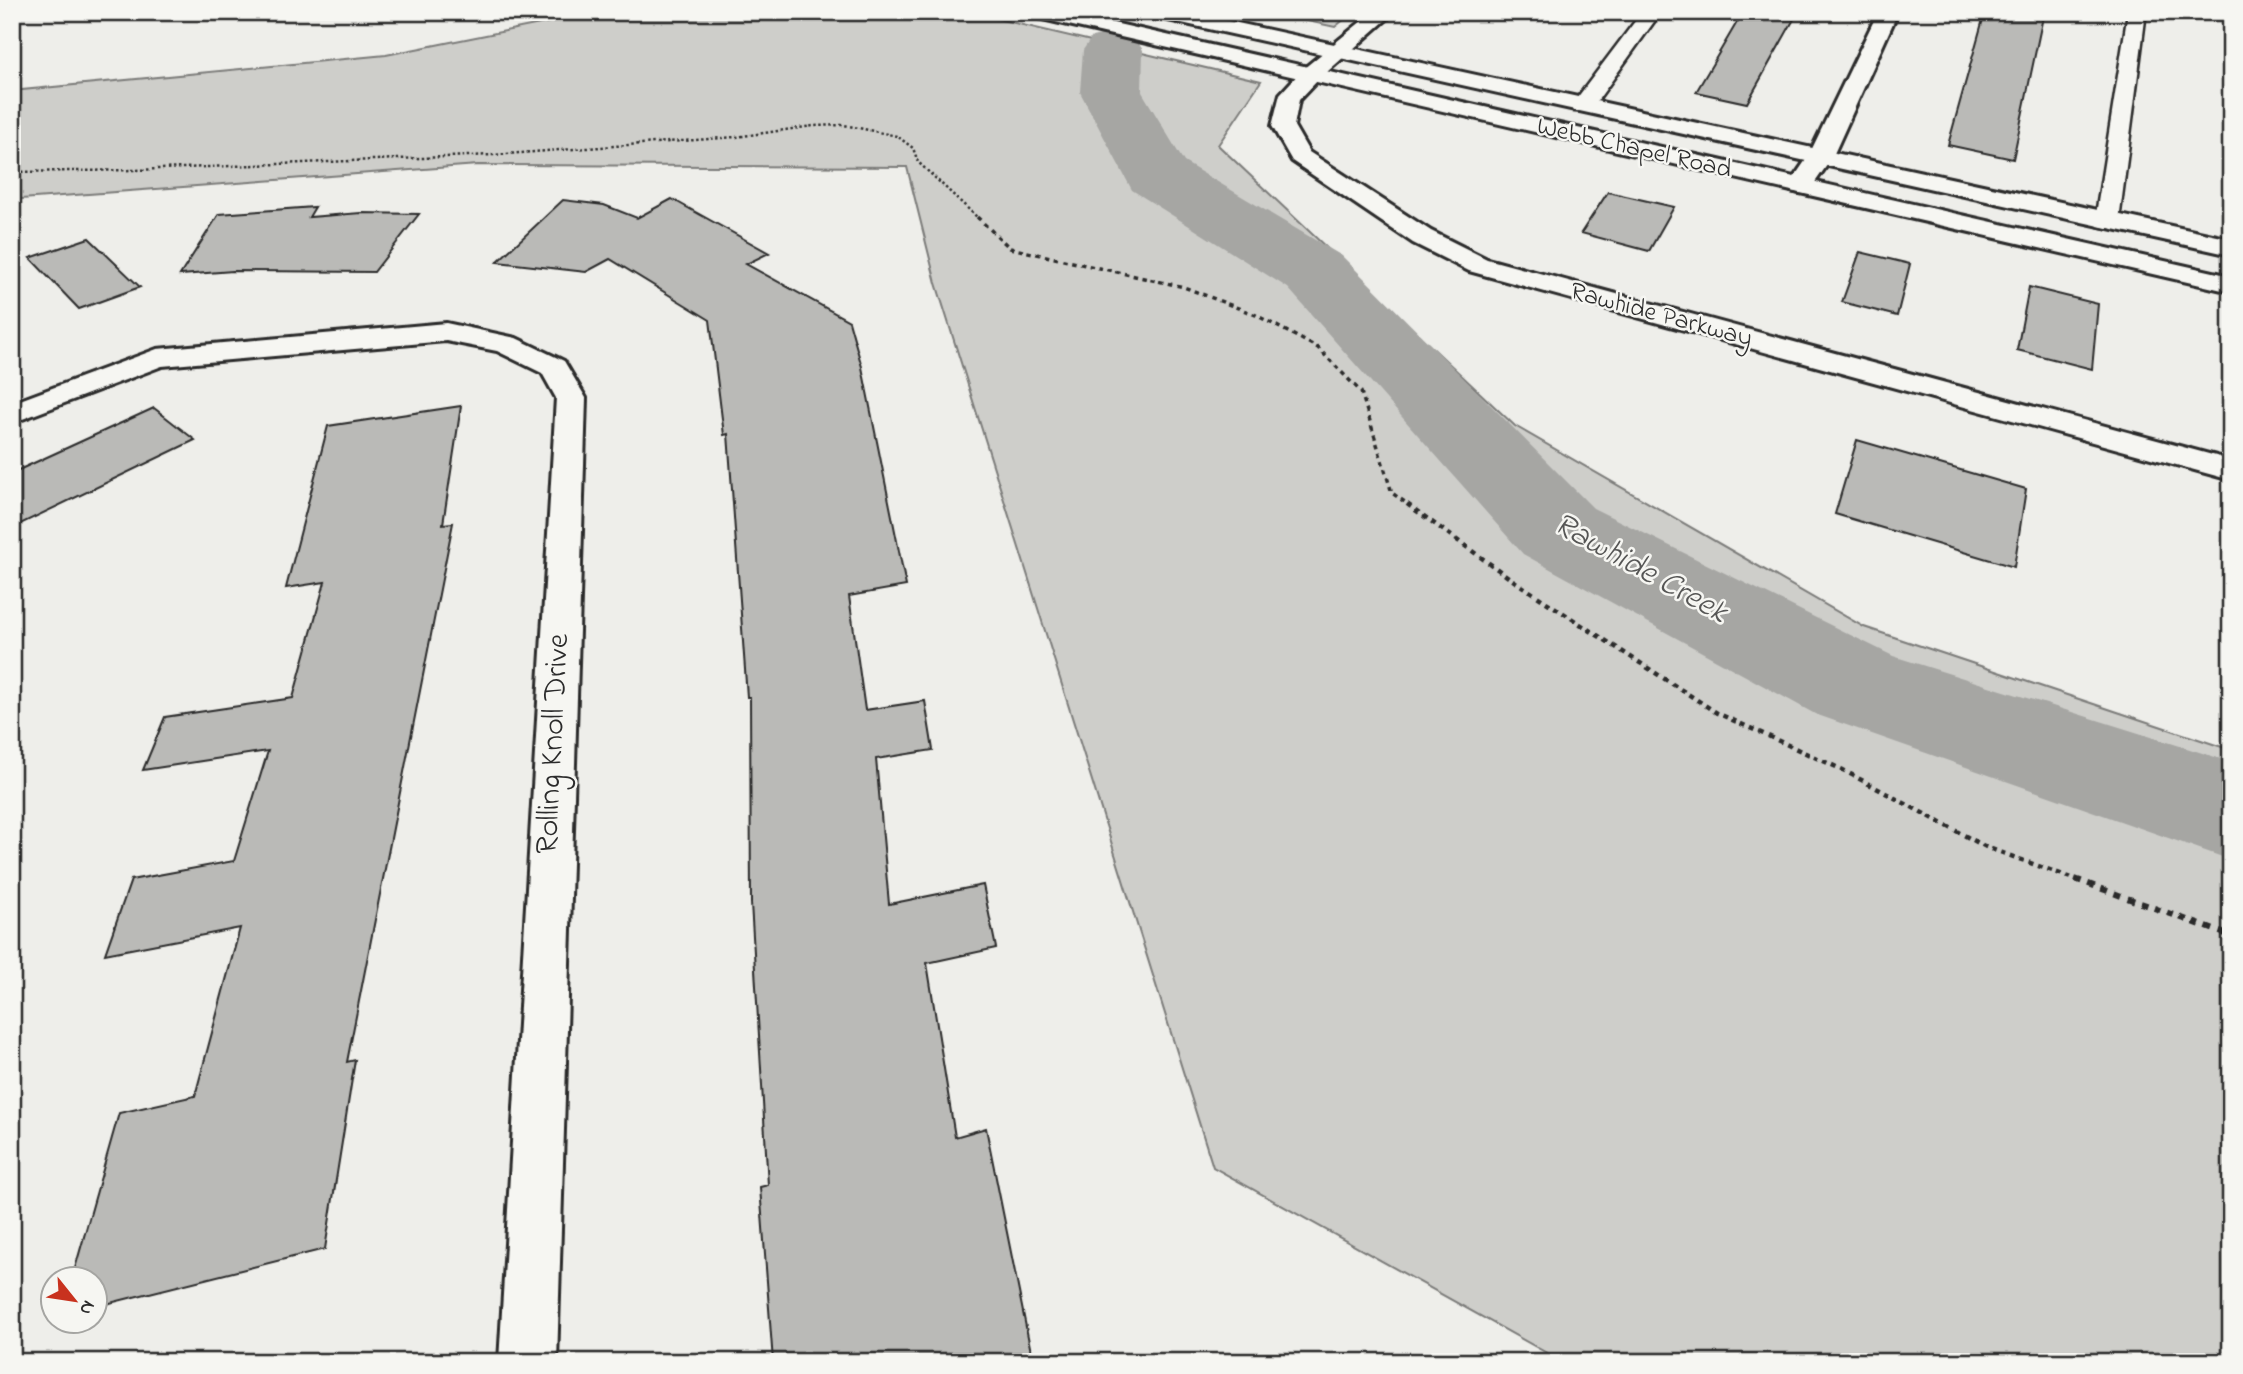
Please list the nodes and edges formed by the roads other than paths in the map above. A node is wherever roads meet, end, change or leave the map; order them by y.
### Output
1 (1038, 12) edge
2 (1159, 12) edge
3 (1385, 12) edge
4 (1652, 12) edge
5 (1888, 12) edge
6 (2137, 12) edge
7 (1337, 51) junction
8 (1311, 74) junction
9 (1582, 106) junction
10 (1820, 158) junction
11 (1800, 186) junction
12 (2107, 221) junction
13 (2231, 247) edge
14 (2231, 284) edge
15 (12, 414) edge
16 (2231, 470) edge
17 (528, 1362) edge

1 - 8 street, Webb Chapel Road
2 - 7 street, Webb Chapel Road
3 - 7 street, Rawhide Parkway
4 - 9 lane
5 - 10 street
6 - 12 lane
7 - 8 street, Rawhide Parkway
7 - 9 street, Webb Chapel Road
8 - 11 street, Webb Chapel Road
8 - 16 street, Rawhide Parkway
9 - 10 street, Webb Chapel Road
10 - 11 street
10 - 12 street, Webb Chapel Road
11 - 14 street, Webb Chapel Road
12 - 13 street, Webb Chapel Road
15 - 17 street, Rolling Knoll Drive

